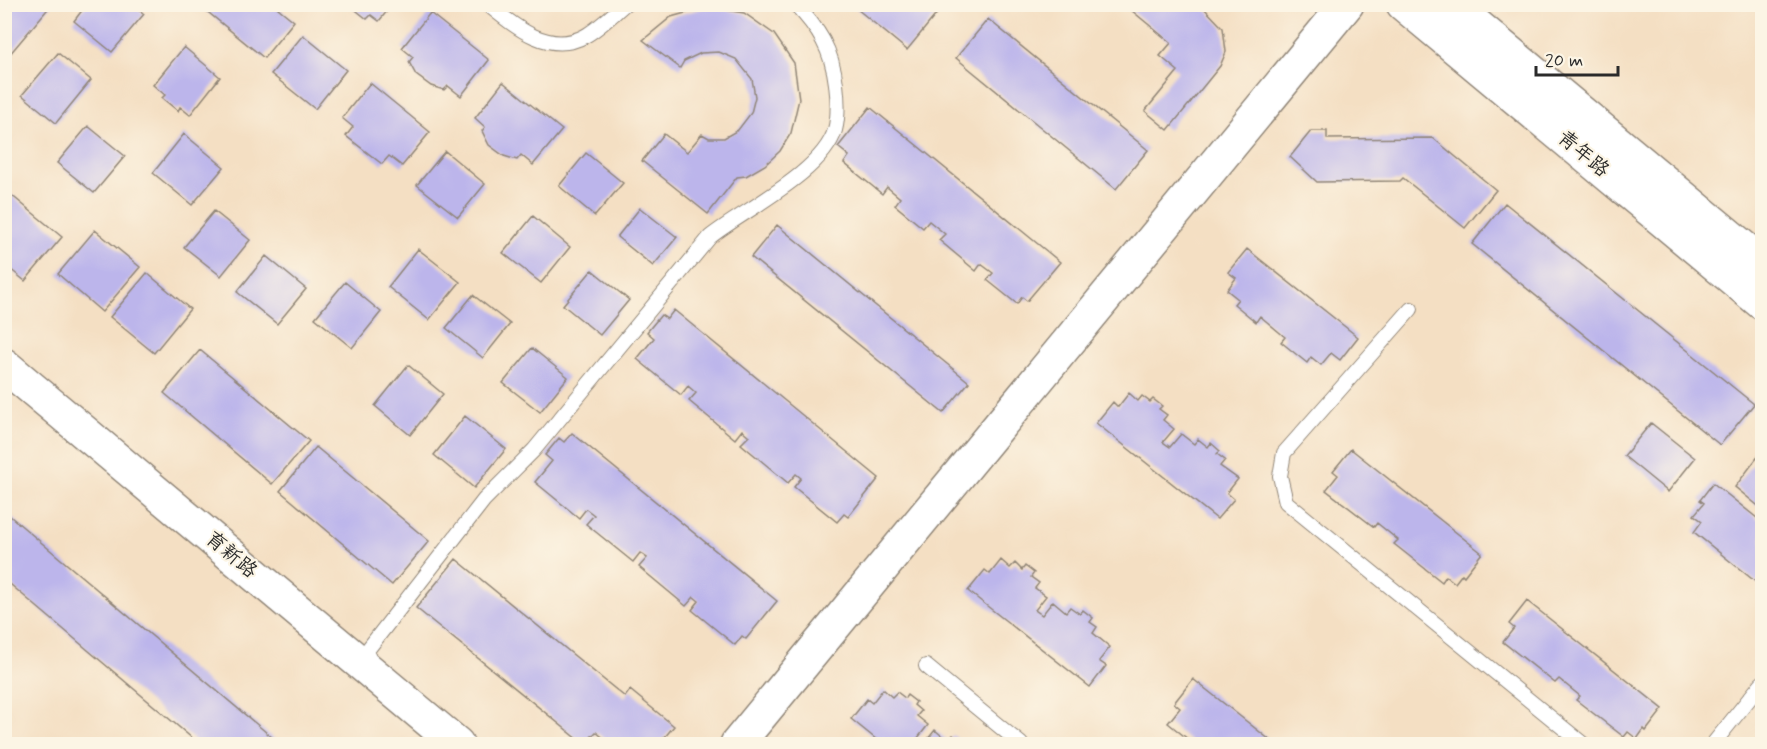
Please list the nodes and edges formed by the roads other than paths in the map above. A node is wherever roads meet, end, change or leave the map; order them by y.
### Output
1 (487, 4) edge
2 (625, 4) edge
3 (795, 4) edge
4 (1347, 4) edge
5 (1402, 4) edge
6 (1451, 4) edge
7 (1762, 263) edge
8 (1762, 303) edge
9 (1411, 309) dead end
10 (4, 365) edge
11 (358, 662) junction
12 (926, 666) dead end
13 (1762, 683) edge
14 (457, 744) edge
15 (737, 744) edge
16 (1021, 744) edge
17 (1583, 744) edge
18 (1713, 744) edge

1 - 2 lane
3 - 11 lane
4 - 15 street
5 - 8 street, 青年路
6 - 7 street, 青年路
9 - 17 lane
10 - 11 street, 育新路
11 - 14 street, 育新路
12 - 16 lane
13 - 18 lane

